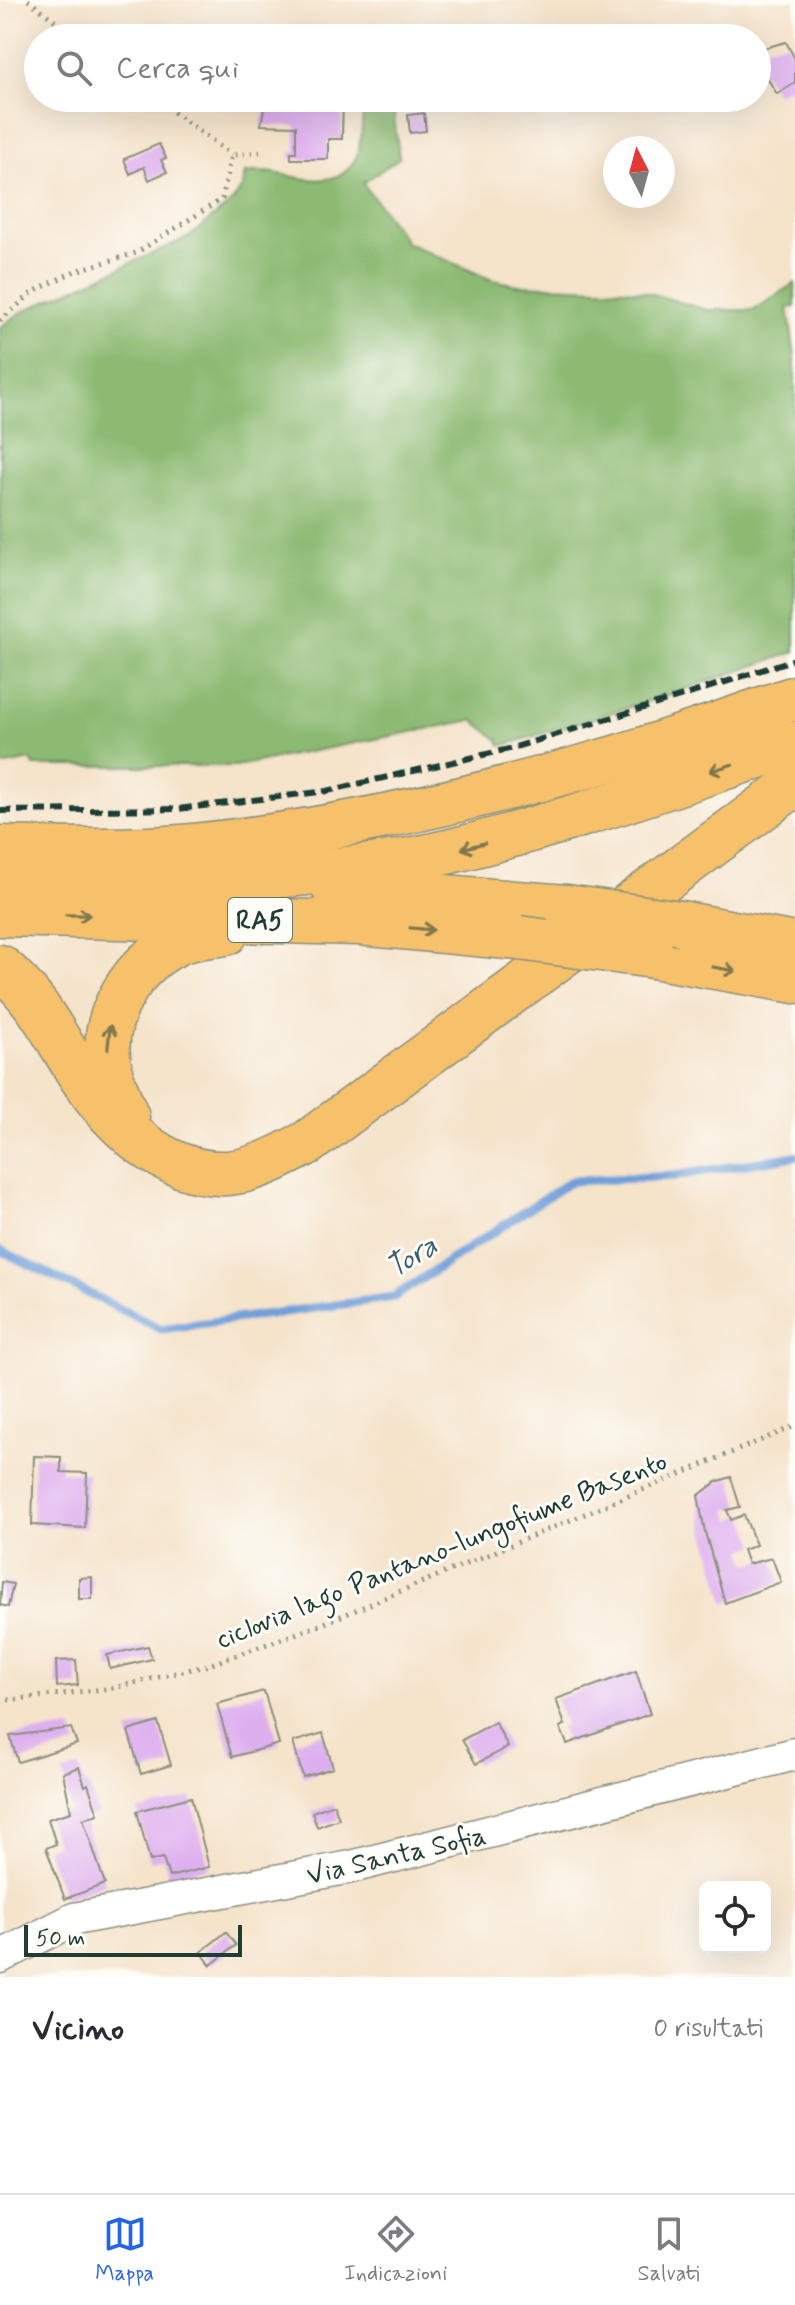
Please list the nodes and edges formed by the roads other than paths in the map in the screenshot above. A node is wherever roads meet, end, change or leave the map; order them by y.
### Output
1 (795, 698) edge
2 (795, 744) edge
3 (795, 784) edge
4 (0, 848) edge
5 (0, 880) edge
6 (202, 882) junction
7 (0, 914) edge
8 (359, 923) junction
9 (795, 945) edge
10 (0, 967) edge
11 (795, 981) edge
12 (136, 1138) junction
13 (795, 1754) edge
14 (0, 1957) edge

1 - 4 main road
2 -> 6 main road
3 - 12 main road
5 - 6 main road, RA5
6 - 9 main road, RA5, bridge
7 -> 8 main road, RA5
8 -> 11 main road, RA5, bridge
12 -> 8 main road
10 - 12 main road
13 - 14 street, Via Santa Sofia

